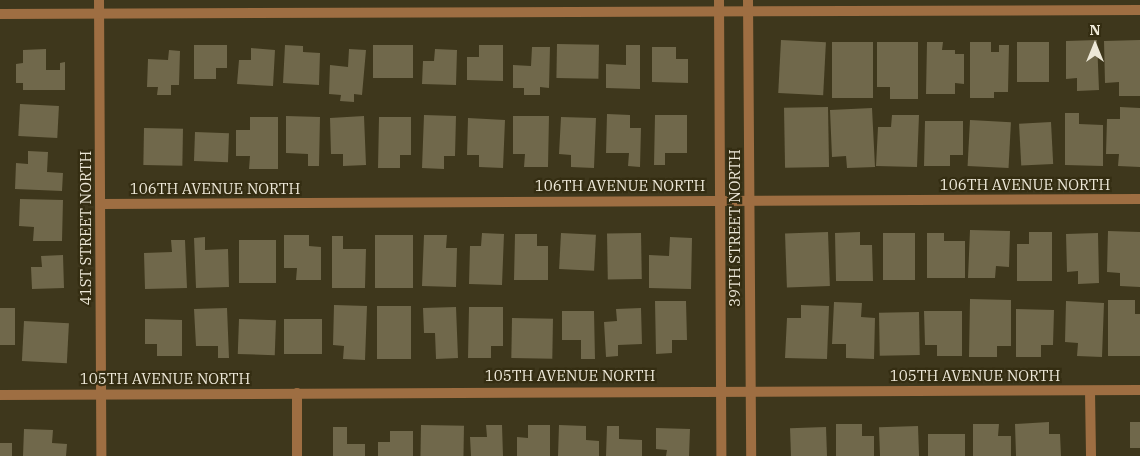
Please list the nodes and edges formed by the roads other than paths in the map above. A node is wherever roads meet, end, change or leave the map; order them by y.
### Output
1 (99, 0) edge
2 (719, 0) edge
3 (748, 0) edge
4 (1140, 10) edge
5 (720, 12) junction
6 (749, 12) junction
7 (0, 14) edge
8 (99, 14) junction
9 (1140, 199) edge
10 (720, 201) junction
11 (750, 202) junction
12 (101, 204) junction
13 (720, 390) junction
14 (750, 390) junction
15 (1140, 390) edge
16 (1090, 391) junction
17 (297, 393) junction
18 (0, 395) edge
19 (102, 395) junction
20 (101, 456) edge
21 (297, 456) edge
22 (721, 456) edge
23 (751, 456) edge
24 (1090, 456) edge

1 - 8 street, 41ST STREET NORTH
2 - 5 street, 39TH STREET NORTH
3 - 6 street, 39TH STREET NORTH
4 - 6 street
5 - 6 street
5 - 8 street
5 - 10 street, 39TH STREET NORTH
6 - 11 street, 39TH STREET NORTH
7 - 8 street
8 - 12 street, 41ST STREET NORTH
9 - 11 street, 106TH AVENUE NORTH
10 - 11 street, 106TH AVENUE NORTH
10 - 12 street, 106TH AVENUE NORTH
10 - 13 street, 39TH STREET NORTH
11 - 14 street, 39TH STREET NORTH
12 - 19 street, 41ST STREET NORTH
13 - 14 street, 105TH AVENUE NORTH
13 - 17 street, 105TH AVENUE NORTH
13 - 22 street, 39TH STREET NORTH
14 - 16 street, 105TH AVENUE NORTH
14 - 23 street, 39TH STREET NORTH
15 - 16 street, 105TH AVENUE NORTH
16 - 24 street
17 - 19 street, 105TH AVENUE NORTH
17 - 21 street
18 - 19 street, 105TH AVENUE NORTH
19 - 20 street, 41ST STREET NORTH

